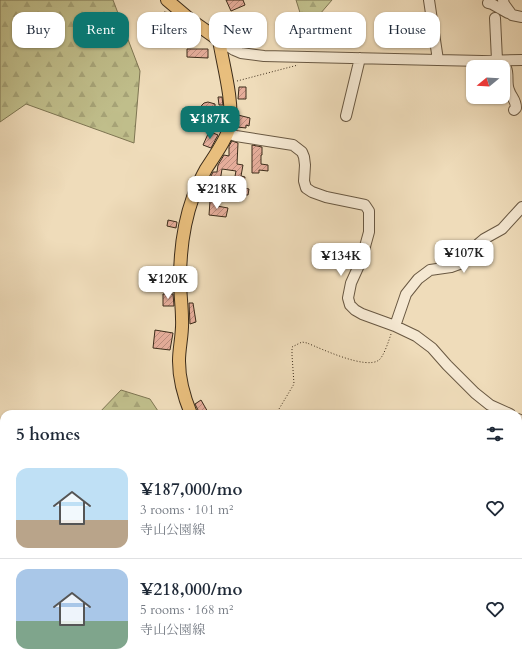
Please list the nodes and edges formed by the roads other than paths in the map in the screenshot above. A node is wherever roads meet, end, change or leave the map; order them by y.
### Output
1 (167, 0) edge
2 (429, 0) edge
3 (503, 0) edge
4 (488, 3) dead end
5 (517, 16) edge
6 (495, 18) dead end
7 (209, 33) edge
8 (221, 48) edge
9 (232, 48) edge
10 (360, 58) junction
11 (438, 60) junction
12 (499, 60) edge
13 (522, 60) edge
14 (466, 61) edge
15 (510, 63) edge
16 (510, 93) edge
17 (514, 110) dead end
18 (346, 116) dead end
19 (227, 133) junction
20 (522, 207) edge
21 (395, 326) junction
22 (189, 410) edge
23 (502, 410) edge

1 - 7 main road
2 - 11 street
3 - 5 street
4 - 5 street
6 - 12 street
8 - 19 main road
9 - 10 street
10 - 11 street
10 - 18 street
11 - 14 street
13 - 15 street
16 - 17 street
19 - 21 street
19 - 22 main road
20 - 21 street
21 - 23 street

